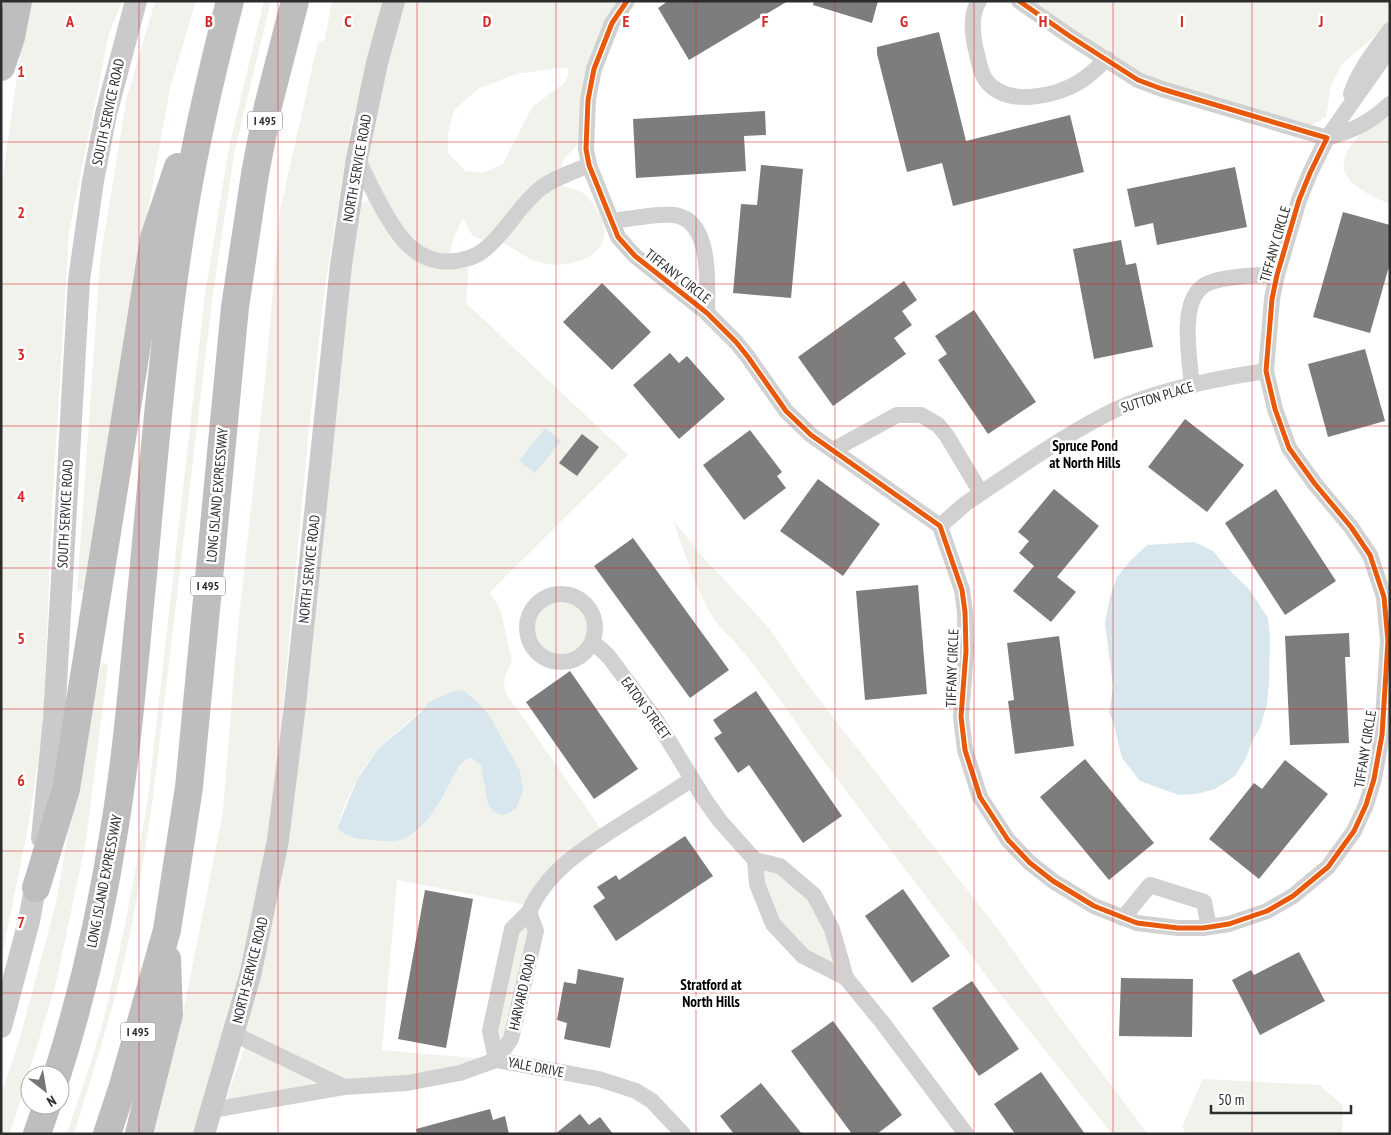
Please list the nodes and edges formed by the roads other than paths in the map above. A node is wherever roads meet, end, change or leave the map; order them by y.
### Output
1 (18, 1) edge
2 (136, 1) edge
3 (230, 1) edge
4 (296, 1) edge
5 (394, 1) edge
6 (627, 1) edge
7 (979, 1) edge
8 (1019, 1) edge
9 (1390, 30) edge
10 (1390, 44) edge
11 (218, 47) junction
12 (1107, 59) junction
13 (1, 67) edge
14 (1390, 104) edge
15 (1344, 114) junction
16 (1327, 138) junction
17 (357, 158) junction
18 (589, 165) junction
19 (612, 221) junction
20 (1277, 275) junction
21 (707, 313) junction
22 (1266, 370) junction
23 (1192, 386) junction
24 (834, 450) junction
25 (980, 493) junction
26 (940, 526) junction
27 (592, 643) junction
28 (692, 779) junction
29 (755, 860) junction
30 (36, 888) junction
31 (529, 912) junction
32 (1123, 918) junction
33 (1209, 927) junction
34 (167, 930) junction
35 (846, 978) junction
36 (1, 1027) edge
37 (234, 1034) junction
38 (496, 1060) junction
39 (60, 1065) edge
40 (344, 1087) junction
41 (212, 1110) junction
42 (43, 1115) edge
43 (36, 1134) edge
44 (107, 1134) edge
45 (139, 1134) edge
46 (204, 1134) edge
47 (683, 1134) edge
48 (966, 1134) edge

1 - 13 highway
2 - 30 main road, SOUTH SERVICE ROAD
3 - 11 highway, LONG ISLAND EXPRESSWAY
4 - 34 highway, LONG ISLAND EXPRESSWAY / I 495
5 - 17 main road, NORTH SERVICE ROAD
6 - 18 street, TIFFANY CIRCLE
7 - 12 street
8 - 12 street
9 - 15 street, TIFFANY CIRCLE
10 - 15 street, TIFFANY CIRCLE
11 - 30 highway
11 - 39 highway, LONG ISLAND EXPRESSWAY
12 - 16 street
14 - 16 street
15 - 16 street, TIFFANY CIRCLE
16 - 20 street, TIFFANY CIRCLE
17 - 18 street
17 - 37 main road, NORTH SERVICE ROAD
18 - 19 street, TIFFANY CIRCLE
19 - 21 street, TIFFANY CIRCLE
19 - 21 street
20 - 22 street, TIFFANY CIRCLE
20 - 23 street
21 - 24 street, TIFFANY CIRCLE
22 - 23 street, SUTTON PLACE
22 - 33 street, TIFFANY CIRCLE
23 - 25 street, SUTTON PLACE
24 - 25 street
24 - 26 street, TIFFANY CIRCLE
25 - 26 street, SUTTON PLACE
26 - 32 street, TIFFANY CIRCLE
27 - 27 street
27 - 28 street, EATON STREET
28 - 29 street
28 - 31 street, HARVARD ROAD
29 - 35 street
29 - 35 street
30 - 36 main road, SOUTH SERVICE ROAD
31 - 38 street, HARVARD ROAD
31 - 38 street, HARVARD ROAD
32 - 33 street, TIFFANY CIRCLE
32 - 33 street
34 - 44 highway, LONG ISLAND EXPRESSWAY / I 495
34 - 45 highway
35 - 48 street
37 - 40 street, YALE DRIVE
37 - 41 main road, NORTH SERVICE ROAD
38 - 40 street, YALE DRIVE
38 - 47 street, YALE DRIVE
40 - 41 street, YALE DRIVE
41 - 46 main road, NORTH SERVICE ROAD
42 - 43 highway

